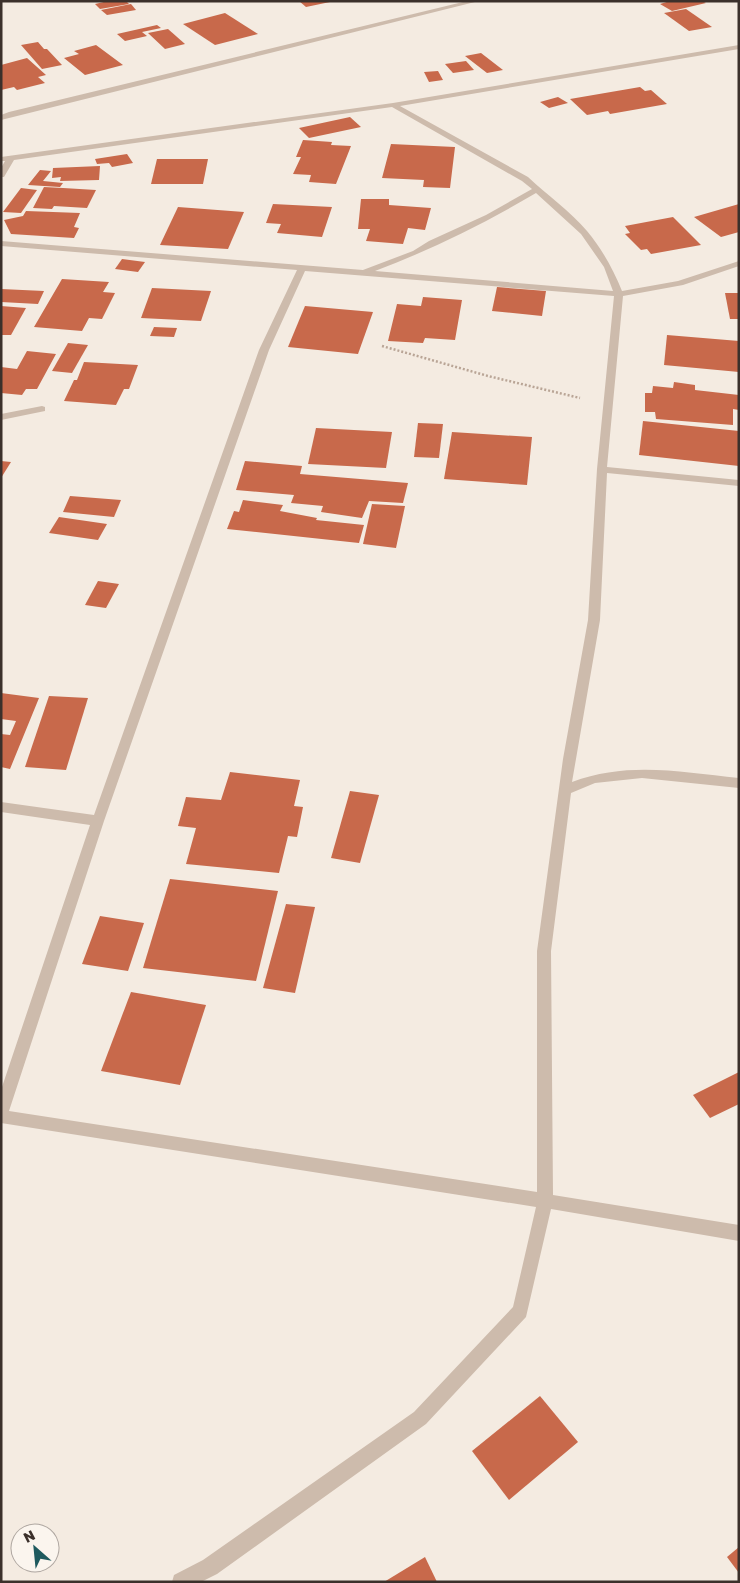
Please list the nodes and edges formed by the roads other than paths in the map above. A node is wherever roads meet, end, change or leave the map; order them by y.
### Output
1 (476, 1) edge
2 (739, 48) edge
3 (393, 105) junction
4 (1, 118) edge
5 (1, 159) edge
6 (10, 159) junction
7 (1, 175) edge
8 (538, 189) junction
9 (1, 243) edge
10 (739, 263) edge
11 (302, 269) junction
12 (361, 274) junction
13 (619, 294) junction
14 (42, 409) dead end
15 (1, 417) edge
16 (602, 469) junction
17 (739, 483) edge
18 (739, 782) edge
19 (565, 790) junction
20 (1, 807) edge
21 (98, 821) junction
22 (1, 1115) edge
23 (545, 1201) junction
24 (739, 1233) edge
25 (180, 1582) edge

1 - 4 street
2 - 3 street
3 - 6 street
3 - 8 street
5 - 6 street
6 - 7 street
8 - 12 street
8 - 13 street
9 - 11 street
10 - 13 street
11 - 12 street
11 - 21 street
12 - 13 street
13 - 16 street
14 - 15 street
16 - 17 street
16 - 19 street
18 - 19 street
19 - 23 street
20 - 21 street
21 - 22 street
22 - 23 street
23 - 24 street
23 - 25 street

